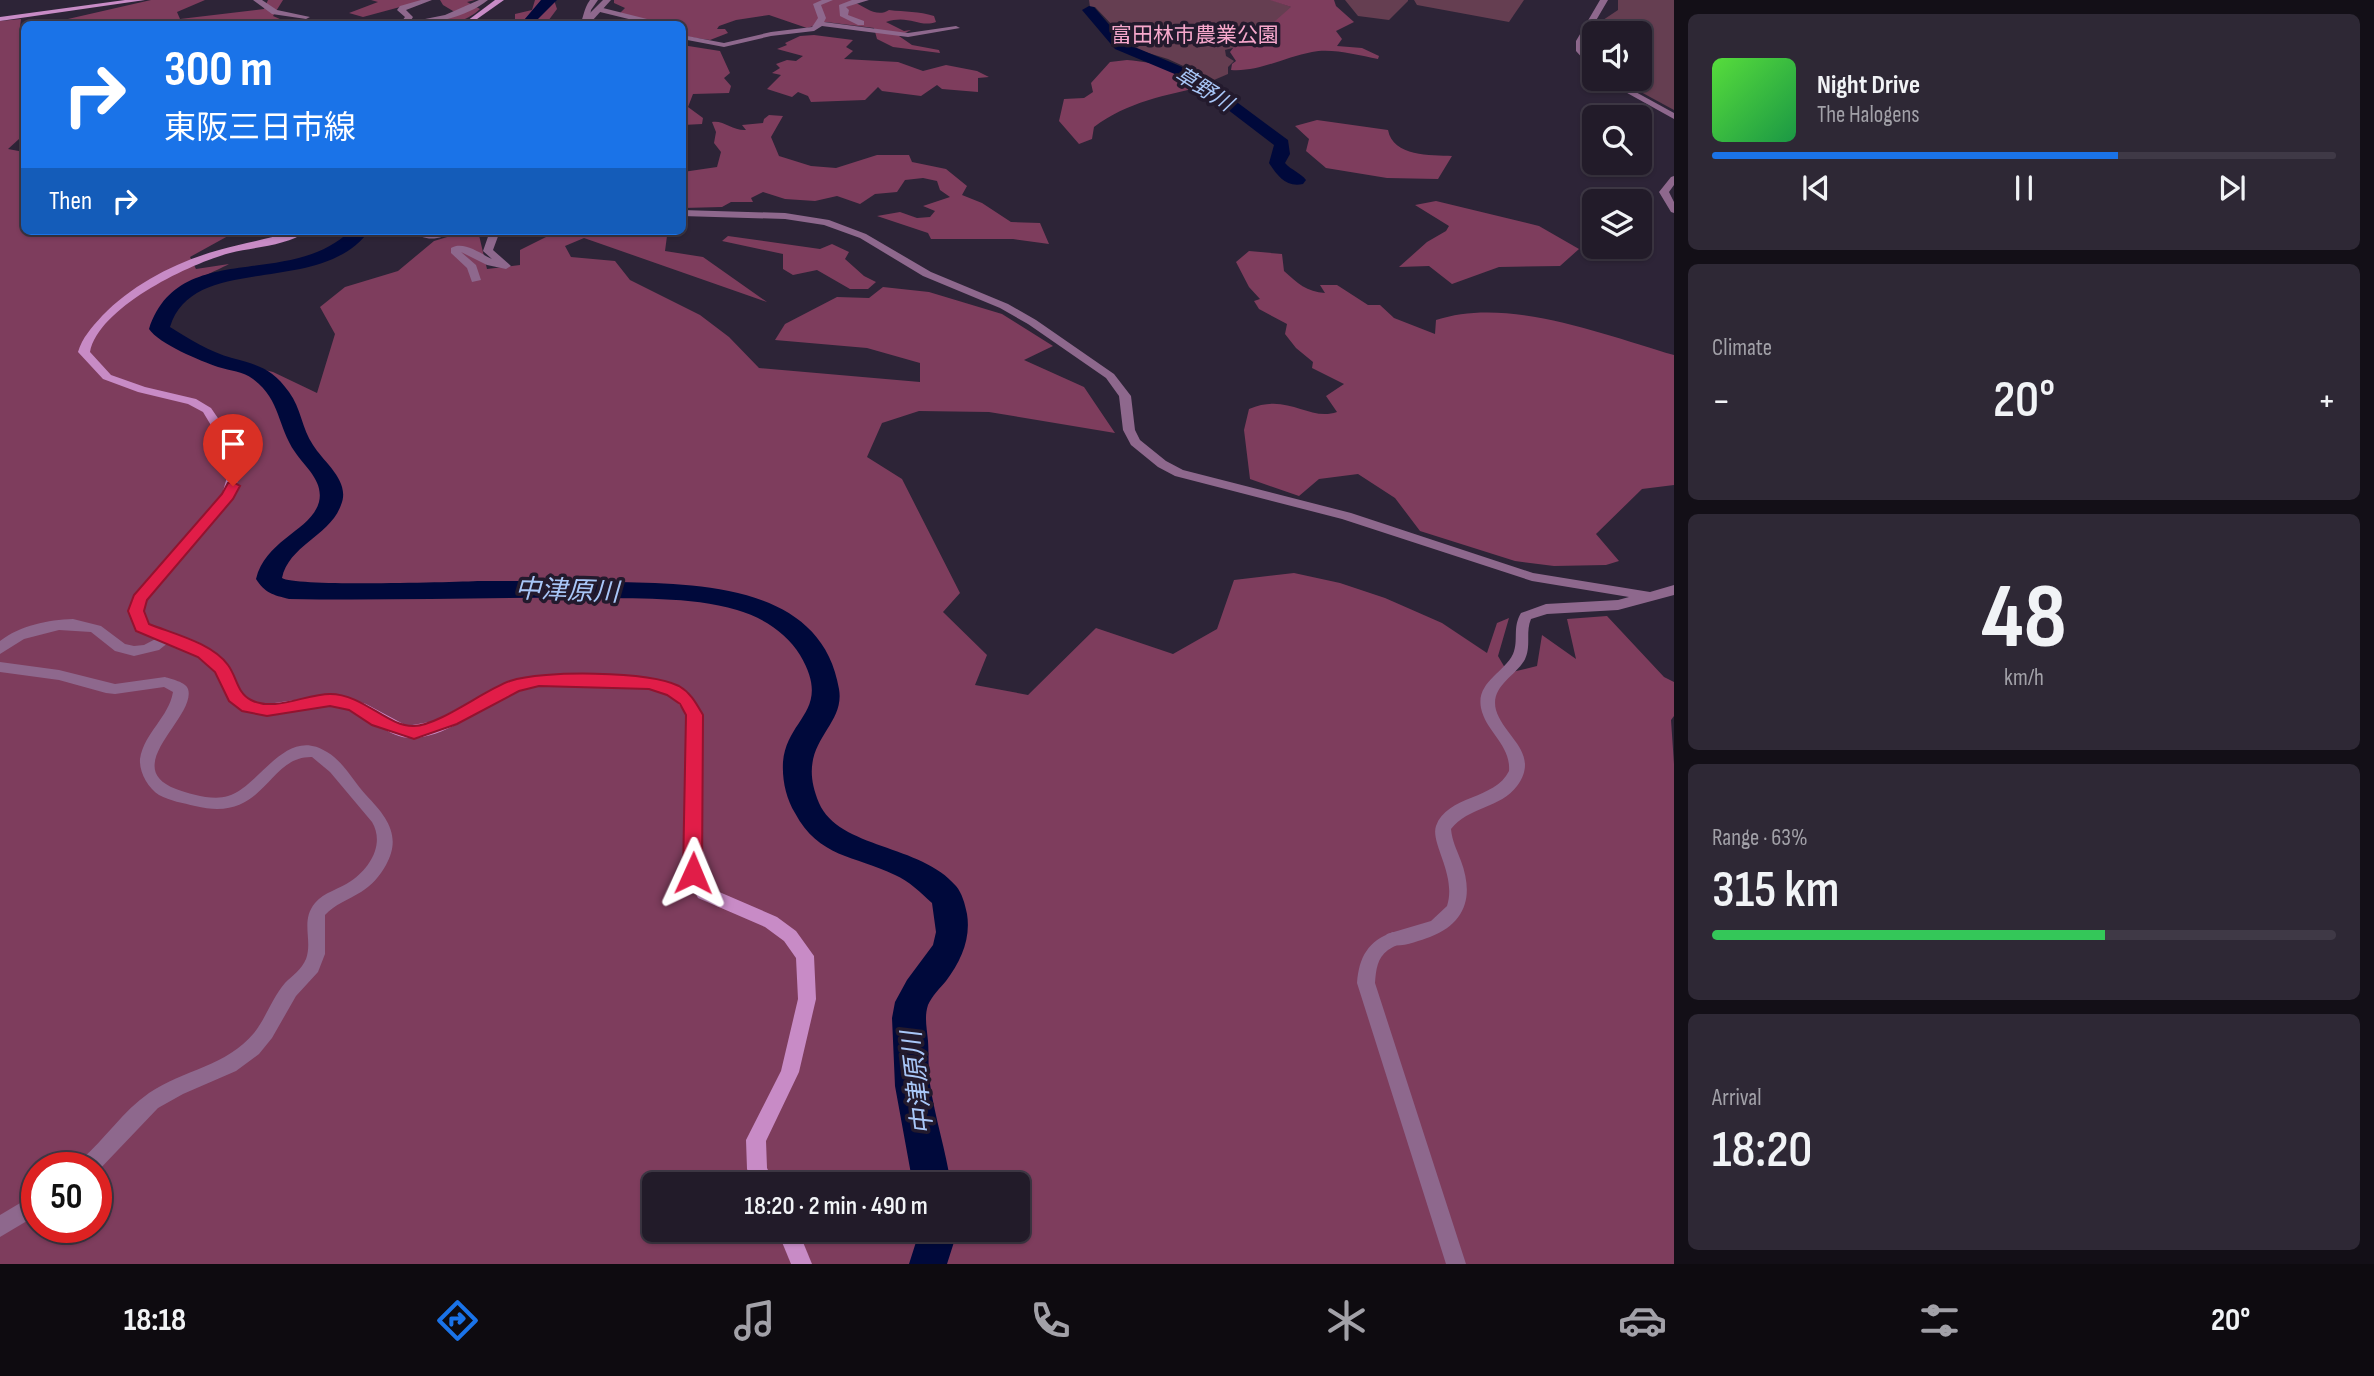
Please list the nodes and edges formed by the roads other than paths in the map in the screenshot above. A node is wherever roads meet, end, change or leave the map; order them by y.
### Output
1 (141, 0) edge
2 (257, 0) edge
3 (276, 0) edge
4 (428, 0) edge
5 (484, 0) edge
6 (500, 0) edge
7 (594, 0) edge
8 (607, 0) edge
9 (829, 0) edge
10 (865, 0) edge
11 (1604, 0) edge
12 (273, 9) junction
13 (599, 9) junction
14 (306, 17) dead end
15 (0, 19) edge
16 (406, 21) edge
17 (426, 21) edge
18 (472, 21) edge
19 (586, 21) edge
20 (587, 21) edge
21 (645, 21) edge
22 (1592, 21) edge
23 (820, 24) junction
24 (956, 28) dead end
25 (877, 30) junction
26 (686, 38) edge
27 (1628, 91) edge
28 (1674, 116) edge
29 (1674, 179) edge
30 (1674, 210) edge
31 (686, 213) edge
32 (288, 235) edge
33 (494, 235) edge
34 (476, 279) dead end
35 (1674, 590) edge
36 (1648, 596) junction
37 (167, 638) junction
38 (0, 649) edge
39 (0, 667) edge
40 (102, 1152) edge
41 (758, 1172) edge
42 (21, 1213) edge
43 (0, 1227) edge
44 (792, 1242) edge
45 (802, 1264) edge
46 (1457, 1264) edge

1 - 15 main road
2 - 12 street
3 - 12 street
4 - 16 street
5 - 17 street
6 - 18 main road
7 - 19 street
8 - 13 street
9 - 23 street
10 - 25 street
11 - 22 street
12 - 14 street
13 - 20 street
13 - 21 street
23 - 25 street
23 - 26 street
24 - 25 street
27 - 28 street
29 - 30 street
31 - 36 street
32 - 37 main road
33 - 34 street
35 - 36 street
36 - 46 street
37 - 38 street
37 - 41 main road
39 - 40 street
42 - 43 street
44 - 45 main road

